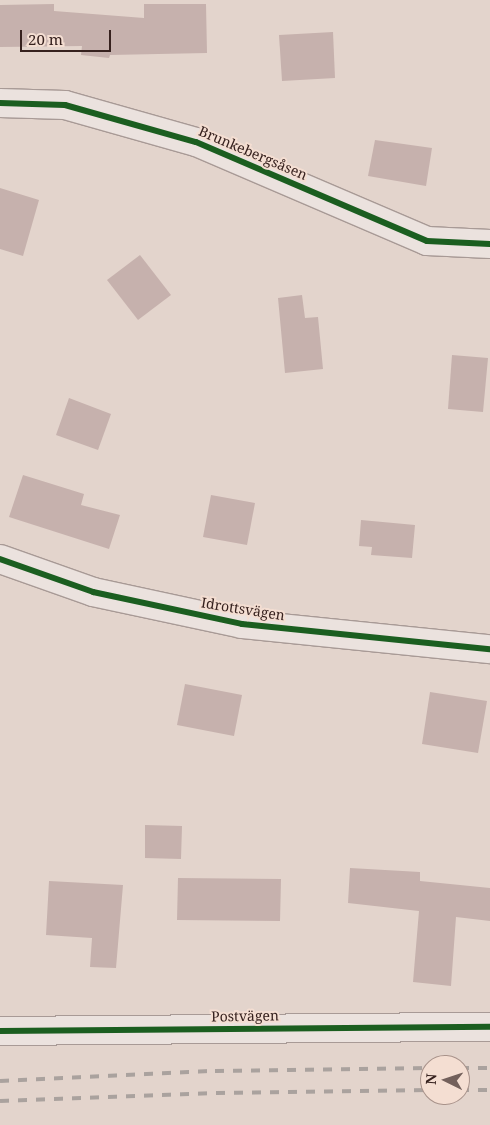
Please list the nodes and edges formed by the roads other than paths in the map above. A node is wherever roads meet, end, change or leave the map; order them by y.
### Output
1 (0, 103) edge
2 (490, 244) edge
3 (0, 559) edge
4 (490, 649) edge
5 (490, 1027) edge
6 (0, 1031) edge

1 - 2 street, Brunkebergsåsen
3 - 4 street, Idrottsvägen
5 - 6 street, Postvägen

